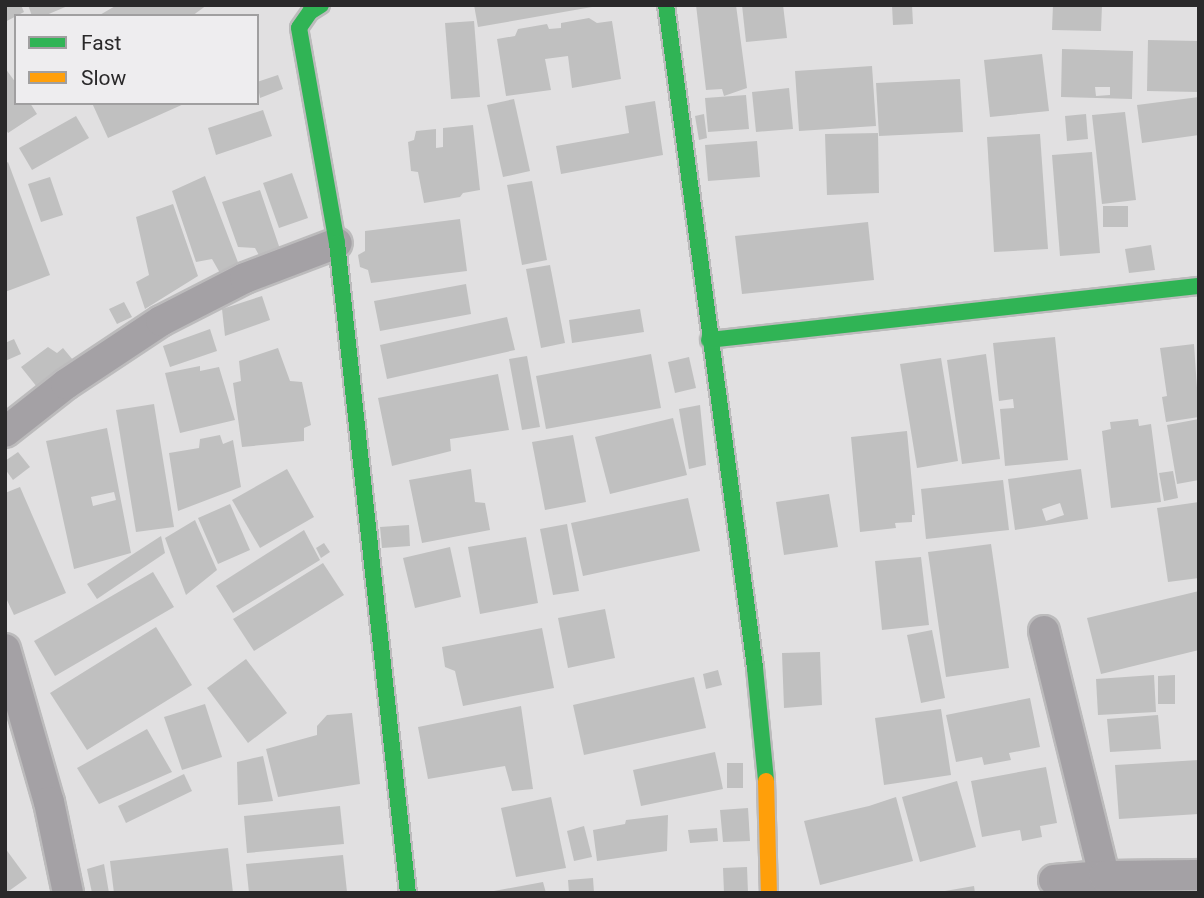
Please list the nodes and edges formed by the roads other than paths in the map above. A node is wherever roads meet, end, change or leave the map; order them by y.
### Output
1 (321, 5) edge
2 (666, 5) edge
3 (337, 243) junction
4 (1199, 286) edge
5 (709, 340) junction
6 (5, 432) edge
7 (1044, 631) dead end
8 (5, 649) edge
9 (1199, 875) edge
10 (1104, 876) junction
11 (1054, 880) dead end
12 (68, 893) edge
13 (408, 893) edge
14 (769, 893) edge

1 - 3 street
2 - 5 street
3 - 6 street
3 - 13 street
4 - 5 street
5 - 14 street
7 - 10 street
8 - 12 street
9 - 10 street
10 - 11 street

